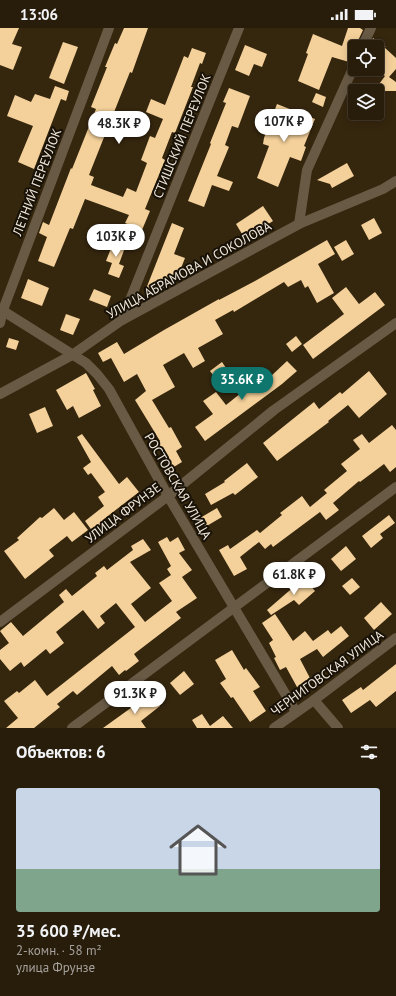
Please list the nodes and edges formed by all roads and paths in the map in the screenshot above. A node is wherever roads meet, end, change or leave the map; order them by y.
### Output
1 (108, 28) edge
2 (239, 28) edge
3 (371, 28) edge
4 (365, 40) edge
5 (350, 76) edge
6 (396, 181) edge
7 (300, 224) junction
8 (1, 310) edge
9 (122, 320) junction
10 (0, 323) edge
11 (396, 323) edge
12 (72, 355) junction
13 (0, 394) edge
14 (396, 487) edge
15 (168, 496) junction
16 (235, 607) junction
17 (0, 622) edge
18 (396, 638) edge
19 (314, 700) junction
20 (296, 712) junction
21 (72, 728) edge
22 (274, 728) edge
23 (338, 728) edge

1 - 8 street, ЛЕТНИЙ ПЕРЕУЛОК
2 - 9 street, СТИШСКИЙ ПЕРЕУЛОК
3 - 4 street
5 - 7 street
6 - 7 street, УЛИЦА АБРАМОВА И СОКОЛОВА
7 - 9 street, УЛИЦА АБРАМОВА И СОКОЛОВА
8 - 10 street, ЛЕТНИЙ ПЕРЕУЛОК
8 - 12 street, РОСТОВСКАЯ УЛИЦА
9 - 12 street, УЛИЦА АБРАМОВА И СОКОЛОВА
11 - 15 street, УЛИЦА ФРУНЗЕ
12 - 13 street, УЛИЦА АБРАМОВА И СОКОЛОВА
12 - 15 street, РОСТОВСКАЯ УЛИЦА
14 - 16 street
15 - 16 street, РОСТОВСКАЯ УЛИЦА
15 - 17 street, УЛИЦА ФРУНЗЕ
16 - 20 street, РОСТОВСКАЯ УЛИЦА
16 - 21 street
18 - 19 street, ЧЕРНИГОВСКАЯ УЛИЦА
19 - 20 street, ЧЕРНИГОВСКАЯ УЛИЦА
19 - 23 street
20 - 22 street, ЧЕРНИГОВСКАЯ УЛИЦА

